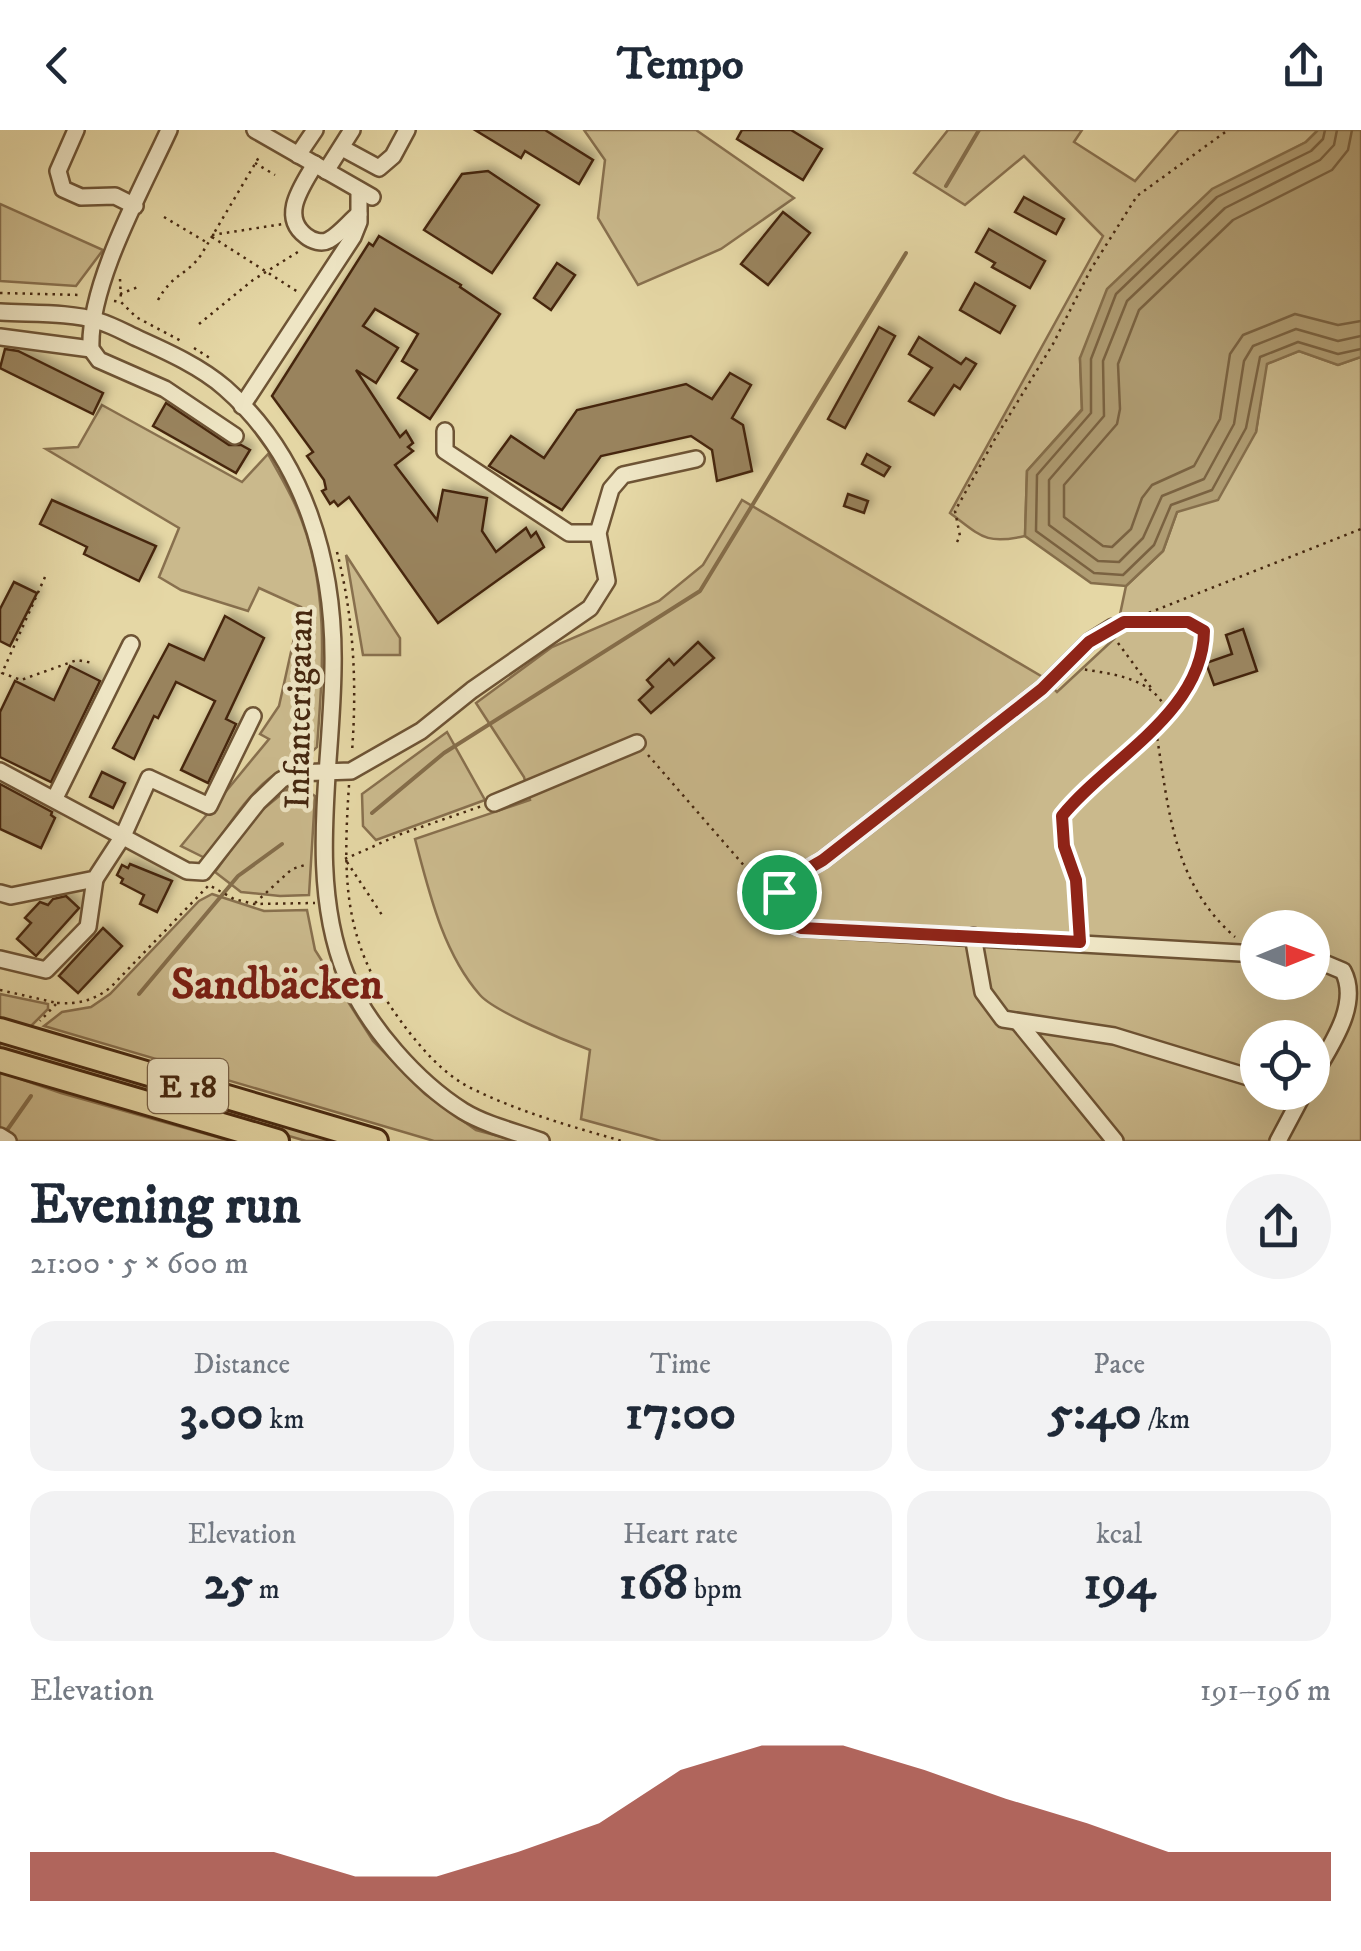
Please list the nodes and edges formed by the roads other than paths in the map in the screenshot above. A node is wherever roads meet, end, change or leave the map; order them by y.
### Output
1 (76, 130) edge
2 (169, 130) edge
3 (255, 130) edge
4 (315, 130) edge
5 (352, 130) edge
6 (407, 130) edge
7 (342, 148) junction
8 (298, 155) junction
9 (321, 168) junction
10 (135, 206) junction
11 (360, 214) junction
12 (0, 312) edge
13 (95, 320) junction
14 (0, 337) edge
15 (91, 349) junction
16 (247, 400) junction
17 (446, 431) dead end
18 (235, 436) dead end
19 (696, 458) dead end
20 (598, 533) junction
21 (1110, 628) road end
22 (131, 644) dead end
23 (252, 716) dead end
24 (637, 743) road end
25 (0, 771) edge
26 (330, 772) junction
27 (55, 798) junction
28 (494, 803) road end
29 (123, 836) junction
30 (95, 879) junction
31 (0, 894) edge
32 (972, 936) junction
33 (1240, 953) edge
34 (0, 959) edge
35 (1330, 966) edge
36 (1361, 968) edge
37 (1343, 971) junction
38 (1018, 1022) junction
39 (0, 1030) edge
40 (1330, 1045) edge
41 (0, 1060) edge
42 (1240, 1074) edge
43 (1291, 1110) edge
44 (0, 1136) edge
45 (8, 1141) edge
46 (277, 1141) edge
47 (376, 1141) edge
48 (541, 1141) edge
49 (1115, 1141) edge
50 (1278, 1141) edge

1 - 10 street
2 - 10 street
3 - 8 street
4 - 8 street
5 - 7 street
6 - 7 street
7 - 9 street
8 - 9 street
9 - 11 street
9 - 11 street
10 - 13 street
11 - 16 street
12 - 13 street, Infanterigatan
13 - 15 street
13 - 16 street, Infanterigatan
14 - 15 street
15 - 18 street
16 - 26 street, Infanterigatan
17 - 20 street
19 - 20 street
20 - 26 street
21 - 32 street
22 - 27 street
23 - 29 street
24 - 28 street
25 - 27 street
26 - 29 street
26 - 48 street, Infanterigatan
27 - 29 street
29 - 30 street
30 - 31 street
30 - 34 street
32 - 33 street
32 - 38 street
35 - 37 street
36 - 37 street
37 - 40 street
38 - 42 street
38 - 49 street
39 - 47 highway, E 18
41 - 46 highway, E 18
43 - 50 street
44 - 45 street

